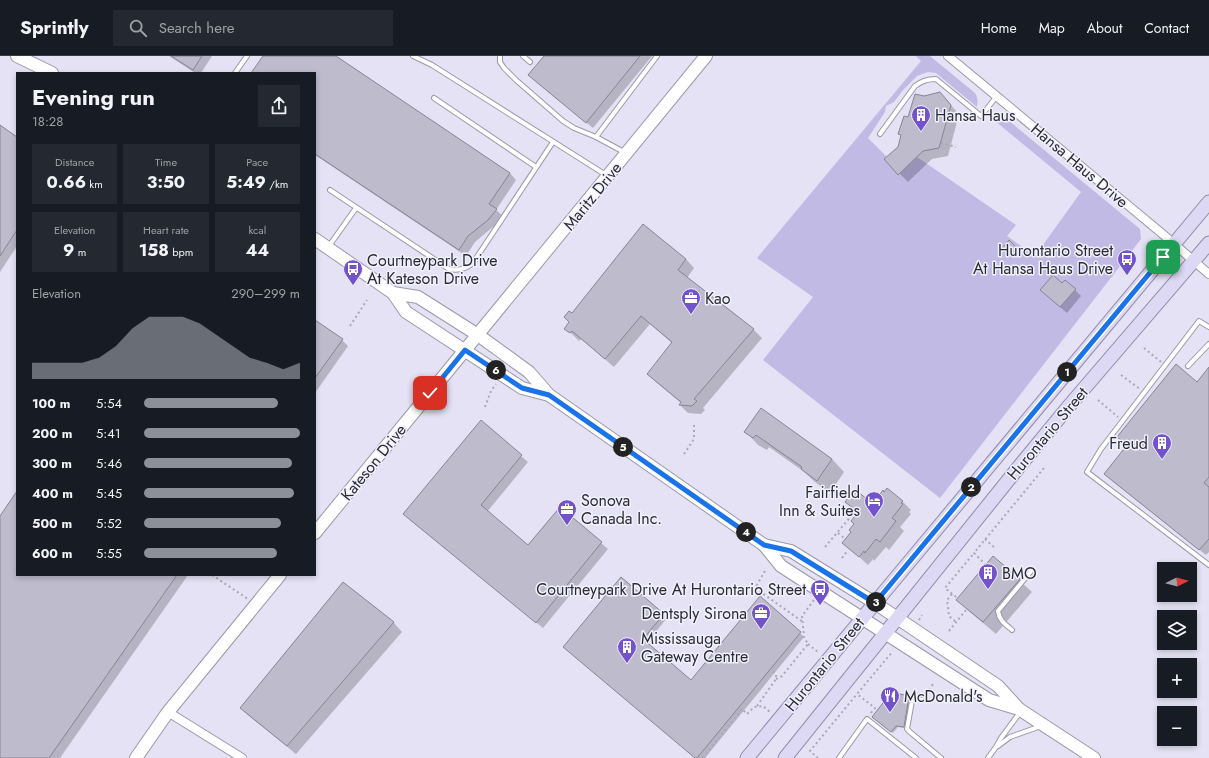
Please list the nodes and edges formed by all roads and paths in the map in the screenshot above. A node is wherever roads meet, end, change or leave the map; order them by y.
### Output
1 (17, 56) edge
2 (247, 56) edge
3 (413, 56) edge
4 (500, 56) edge
5 (523, 56) edge
6 (657, 56) edge
7 (706, 56) edge
8 (948, 56) edge
9 (530, 62) dead end
10 (50, 72) edge
11 (236, 72) edge
12 (997, 96) junction
13 (434, 98) dead end
14 (880, 134) dead end
15 (596, 137) junction
16 (553, 142) junction
17 (941, 143) dead end
18 (956, 147) dead end
19 (626, 153) junction
20 (536, 167) junction
21 (608, 176) junction
22 (330, 190) dead end
23 (1209, 202) edge
24 (356, 208) junction
25 (316, 240) edge
26 (1174, 244) junction
27 (1209, 244) edge
28 (328, 248) junction
29 (1194, 260) junction
30 (1209, 274) edge
31 (393, 292) junction
32 (367, 300) dead end
33 (350, 326) dead end
34 (1209, 327) edge
35 (478, 335) junction
36 (1209, 344) edge
37 (1144, 348) dead end
38 (465, 350) junction
39 (1165, 365) junction
40 (1188, 366) dead end
41 (1121, 375) dead end
42 (496, 384) dead end
43 (1144, 393) junction
44 (549, 395) junction
45 (1098, 400) dead end
46 (485, 407) dead end
47 (1122, 420) junction
48 (694, 424) dead end
49 (684, 454) dead end
50 (1044, 468) dead end
51 (852, 515) dead end
52 (316, 532) edge
53 (838, 533) junction
54 (844, 538) dead end
55 (985, 539) junction
56 (764, 545) junction
57 (826, 547) dead end
58 (996, 549) dead end
59 (848, 550) dead end
60 (974, 553) junction
61 (842, 558) dead end
62 (986, 564) dead end
63 (1209, 565) edge
64 (1032, 570) dead end
65 (765, 571) dead end
66 (213, 576) edge
67 (279, 576) edge
68 (820, 591) junction
69 (952, 594) junction
70 (956, 598) dead end
71 (875, 603) junction
72 (256, 605) junction
73 (966, 610) dead end
74 (922, 615) dead end
75 (862, 618) junction
76 (898, 618) junction
77 (803, 622) junction
78 (956, 622) junction
79 (912, 628) junction
80 (1012, 630) dead end
81 (949, 631) dead end
82 (886, 633) junction
83 (900, 642) junction
84 (808, 644) junction
85 (828, 660) junction
86 (772, 670) dead end
87 (776, 679) junction
88 (933, 684) dead end
89 (857, 694) junction
90 (923, 700) joint
91 (757, 706) junction
92 (1020, 710) junction
93 (168, 712) junction
94 (867, 719) junction
95 (779, 720) junction
96 (1043, 725) junction
97 (996, 747) junction
98 (136, 758) edge
99 (242, 758) edge
100 (703, 758) edge
101 (747, 758) edge
102 (784, 758) edge
103 (818, 758) edge
104 (839, 758) edge
105 (916, 758) edge
106 (941, 758) edge
107 (988, 758) edge
108 (1094, 758) edge

1 - 10 main road
2 - 11 lane
3 - 16 lane
4 - 15 lane
5 - 9 lane
6 - 15 lane
7 - 19 main road, Maritz Drive
8 - 12 street, Hansa Haus Drive
12 - 14 lane
12 - 26 street, Hansa Haus Drive
13 - 20 lane
15 - 19 lane
16 - 20 lane
16 - 21 lane
17 - 18 path
19 - 21 main road, Maritz Drive
20 - 24 lane
21 - 35 main road, Maritz Drive
22 - 24 lane
23 - 26 main road, Hurontario Street
24 - 28 lane
25 - 28 main road
26 - 29 street, Hansa Haus Drive
26 - 71 main road, Hurontario Street
27 - 29 main road, Hurontario Street
28 - 31 main road
29 - 30 street, Hansa Haus Drive
29 - 76 main road, Hurontario Street
31 - 35 main road
31 - 38 main road
32 - 33 path
34 - 39 lane
35 - 38 main road, Kateson Drive
35 - 44 main road
36 - 40 lane
37 - 39 path
38 - 44 main road
38 - 52 main road, Kateson Drive
39 - 43 lane
41 - 43 path
42 - 46 path
43 - 47 lane
44 - 56 main road
45 - 47 path
47 - 63 lane
48 - 49 path
50 - 55 path
51 - 53 path
53 - 54 path
53 - 57 path
55 - 58 path
55 - 60 path
56 - 68 main road
56 - 71 main road
59 - 61 path
60 - 62 path
60 - 69 path
64 - 80 lane
65 - 77 path
66 - 72 path
67 - 72 main road
68 - 75 main road
68 - 77 path
69 - 70 path
69 - 78 path
71 - 75 main road, Hurontario Street
71 - 76 main road
72 - 93 main road
73 - 78 path
74 - 79 path
75 - 82 main road
75 - 85 main road, Hurontario Street
76 - 79 main road
76 - 82 main road, Hurontario Street
77 - 84 path
78 - 81 path
79 - 92 main road
82 - 83 main road
82 - 102 main road, Hurontario Street
83 - 89 path
83 - 92 main road
84 - 85 path
84 - 87 path
85 - 95 main road, Hurontario Street
86 - 87 path
87 - 91 path
88 - 90 path
89 - 94 path
89 - 103 path
90 - 106 lane
91 - 95 path
91 - 100 path
92 - 96 main road
92 - 97 lane
93 - 98 main road
93 - 99 street
94 - 104 lane
94 - 105 lane
95 - 101 main road, Hurontario Street
96 - 97 lane
96 - 108 main road
97 - 107 lane

